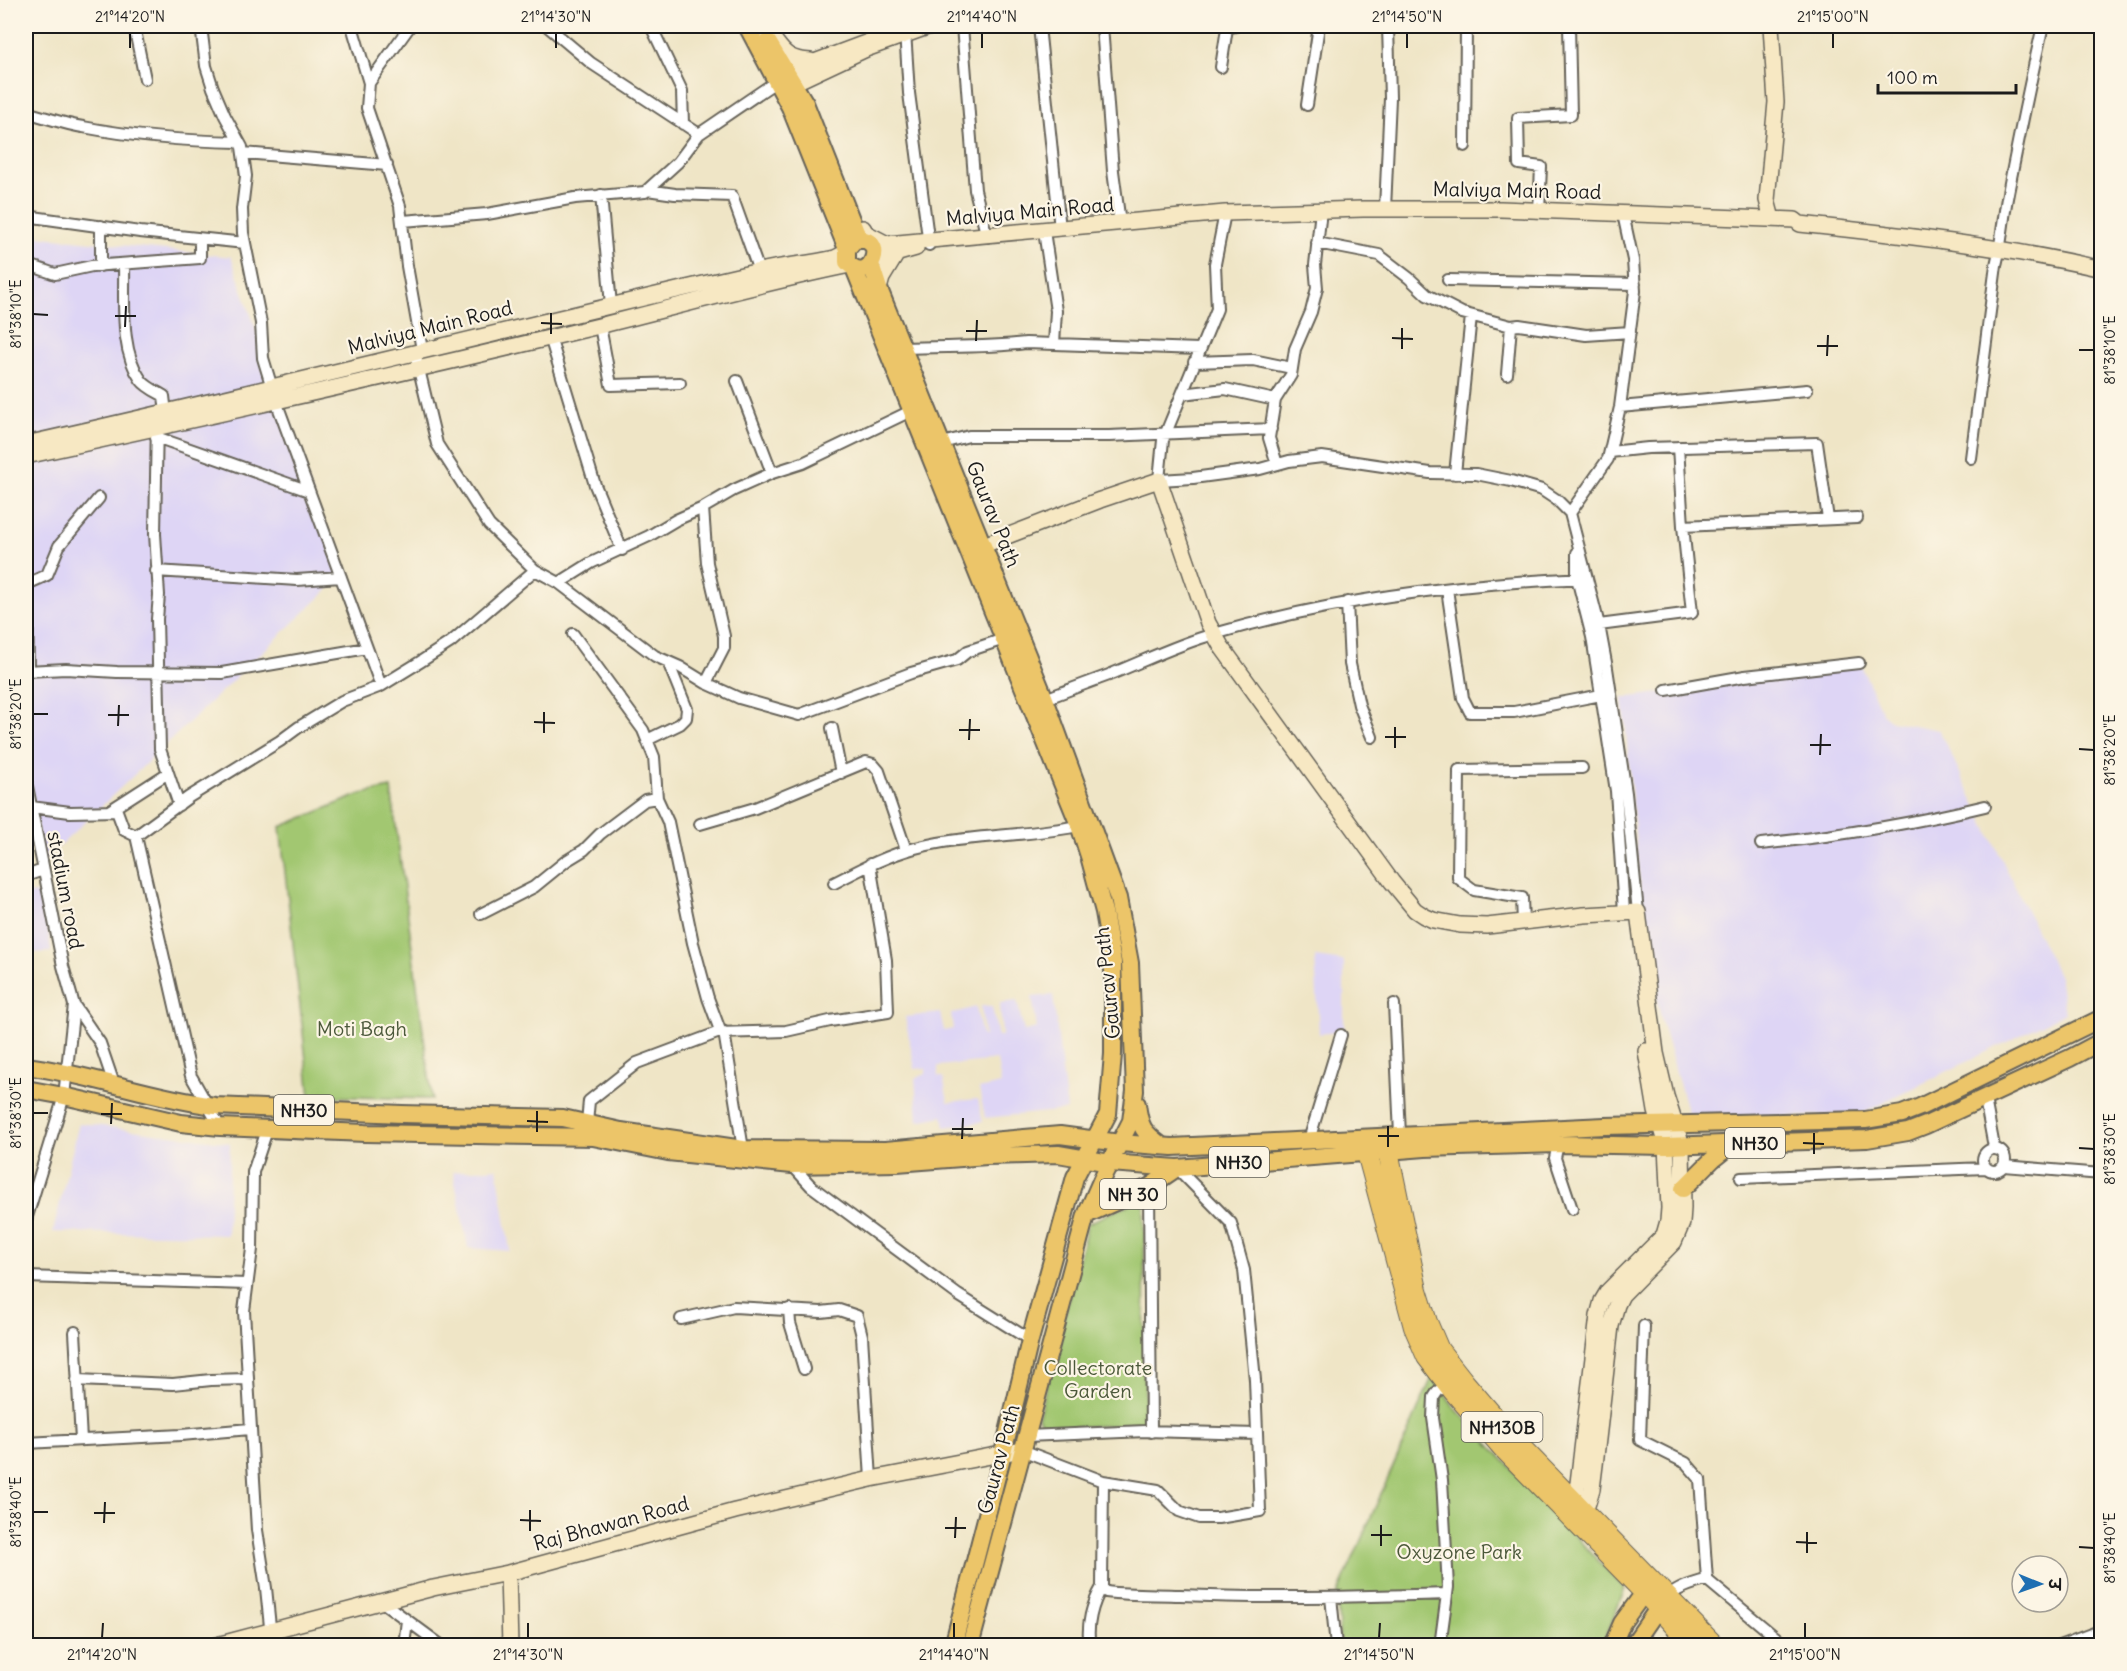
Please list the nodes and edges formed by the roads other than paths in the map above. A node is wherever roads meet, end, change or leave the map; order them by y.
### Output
1 (134, 26) edge
2 (201, 26) edge
3 (352, 26) edge
4 (410, 26) edge
5 (547, 26) edge
6 (651, 26) edge
7 (747, 26) edge
8 (759, 26) edge
9 (930, 26) edge
10 (962, 26) edge
11 (1039, 26) edge
12 (1102, 26) edge
13 (1236, 26) edge
14 (1319, 26) edge
15 (1388, 26) edge
16 (1466, 26) edge
17 (1569, 26) edge
18 (1771, 26) edge
19 (2043, 26) edge
20 (907, 29) edge
21 (1221, 67) dead end
22 (812, 68) junction
23 (146, 79) dead end
24 (782, 81) junction
25 (369, 83) junction
26 (1307, 105) dead end
27 (26, 112) edge
28 (810, 117) junction
29 (683, 124) junction
30 (699, 134) junction
31 (239, 142) junction
32 (1465, 146) dead end
33 (243, 153) junction
34 (387, 165) junction
35 (836, 182) junction
36 (647, 190) junction
37 (601, 195) junction
38 (1385, 209) junction
39 (1321, 210) junction
40 (1539, 211) junction
41 (1225, 213) junction
42 (1623, 214) junction
43 (26, 216) edge
44 (1772, 219) junction
45 (403, 221) junction
46 (1120, 223) junction
47 (101, 226) junction
48 (1052, 230) junction
49 (987, 237) junction
50 (200, 239) junction
51 (861, 240) junction
52 (245, 243) junction
53 (929, 243) junction
54 (1317, 243) junction
55 (2001, 244) junction
56 (896, 255) junction
57 (849, 259) junction
58 (2102, 261) edge
59 (872, 262) junction
60 (26, 264) edge
61 (124, 265) junction
62 (100, 266) junction
63 (2102, 269) edge
64 (759, 271) junction
65 (1448, 280) dead end
66 (1635, 284) junction
67 (879, 290) junction
68 (611, 305) junction
69 (1471, 316) junction
70 (600, 326) junction
71 (1511, 326) junction
72 (1630, 332) junction
73 (550, 337) junction
74 (1054, 344) junction
75 (903, 348) junction
76 (1199, 349) junction
77 (418, 352) junction
78 (1194, 362) junction
79 (420, 368) junction
80 (1292, 368) junction
81 (1507, 374) dead end
82 (738, 381) dead end
83 (680, 383) dead end
84 (1807, 390) dead end
85 (274, 393) junction
86 (1182, 394) junction
87 (1275, 400) junction
88 (919, 407) junction
89 (1620, 407) junction
90 (159, 423) junction
91 (1270, 429) junction
92 (1166, 435) junction
93 (942, 442) junction
94 (26, 444) edge
95 (1678, 447) junction
96 (1610, 452) junction
97 (26, 456) edge
98 (1971, 458) dead end
99 (1276, 464) junction
100 (772, 473) junction
101 (1455, 474) junction
102 (1159, 480) junction
103 (309, 491) junction
104 (99, 498) dead end
105 (703, 508) junction
106 (1570, 513) junction
107 (1857, 518) dead end
108 (1828, 519) junction
109 (1683, 526) junction
110 (976, 548) junction
111 (622, 550) junction
112 (535, 570) junction
113 (156, 571) junction
114 (341, 577) junction
115 (1582, 578) junction
116 (559, 583) junction
117 (1447, 589) junction
118 (1347, 602) junction
119 (1599, 625) junction
120 (573, 634) dead end
121 (1214, 634) junction
122 (1004, 639) junction
123 (367, 648) junction
124 (668, 662) junction
125 (1859, 663) dead end
126 (27, 670) edge
127 (158, 672) junction
128 (706, 684) junction
129 (381, 686) junction
130 (1666, 690) dead end
131 (1600, 695) junction
132 (1045, 699) junction
133 (832, 728) dead end
134 (1372, 737) dead end
135 (647, 740) junction
136 (1582, 768) dead end
137 (168, 773) junction
138 (841, 773) junction
139 (26, 781) edge
140 (657, 798) junction
141 (179, 805) junction
142 (1985, 806) dead end
143 (31, 807) junction
144 (109, 811) junction
145 (700, 824) dead end
146 (1085, 824) junction
147 (136, 836) junction
148 (1761, 844) dead end
149 (906, 850) junction
150 (870, 864) junction
151 (43, 870) junction
152 (26, 876) edge
153 (834, 883) dead end
154 (1631, 912) junction
155 (481, 914) dead end
156 (1523, 922) junction
157 (1394, 1004) dead end
158 (74, 1005) junction
159 (2102, 1018) edge
160 (722, 1033) junction
161 (1341, 1035) dead end
162 (2102, 1041) edge
163 (26, 1066) edge
164 (68, 1072) junction
165 (114, 1084) junction
166 (26, 1089) edge
167 (1136, 1091) junction
168 (64, 1096) junction
169 (1985, 1099) junction
170 (208, 1105) junction
171 (587, 1123) junction
172 (1668, 1125) junction
173 (220, 1127) junction
174 (267, 1130) junction
175 (1400, 1135) junction
176 (1095, 1138) junction
177 (1309, 1140) junction
178 (1120, 1143) junction
179 (1558, 1144) junction
180 (1732, 1144) junction
181 (1163, 1146) junction
182 (1674, 1146) junction
183 (1994, 1147) junction
184 (743, 1149) junction
185 (1388, 1151) junction
186 (1367, 1154) junction
187 (1085, 1158) junction
188 (802, 1160) junction
189 (1110, 1163) junction
190 (2004, 1166) junction
191 (1177, 1167) junction
192 (1985, 1168) junction
193 (2102, 1174) edge
194 (1741, 1178) dead end
195 (1149, 1187) junction
196 (1683, 1189) junction
197 (1572, 1209) dead end
198 (1086, 1215) junction
199 (26, 1220) edge
200 (26, 1277) edge
201 (247, 1284) junction
202 (789, 1309) junction
203 (681, 1319) dead end
204 (1644, 1326) dead end
205 (75, 1332) dead end
206 (1030, 1340) junction
207 (804, 1369) dead end
208 (247, 1379) junction
209 (77, 1380) junction
210 (1453, 1380) junction
211 (250, 1429) junction
212 (1151, 1432) junction
213 (1257, 1434) junction
214 (81, 1440) junction
215 (26, 1443) edge
216 (1024, 1443) junction
217 (1003, 1453) junction
218 (870, 1479) junction
219 (1103, 1481) junction
220 (1576, 1514) junction
221 (508, 1573) junction
222 (1707, 1580) junction
223 (1648, 1586) junction
224 (1102, 1587) junction
225 (1447, 1594) junction
226 (1331, 1597) junction
227 (381, 1601) junction
228 (1664, 1602) junction
229 (407, 1620) junction
230 (2102, 1630) edge
231 (270, 1638) edge
232 (213, 1646) edge
233 (404, 1646) edge
234 (442, 1646) edge
235 (510, 1646) edge
236 (953, 1646) edge
237 (970, 1646) edge
238 (1090, 1646) edge
239 (1336, 1646) edge
240 (1440, 1646) edge
241 (1612, 1646) edge
242 (1632, 1646) edge
243 (1693, 1646) edge
244 (1715, 1646) edge
245 (1786, 1646) edge
246 (2059, 1646) edge

1 - 23 street
2 - 31 street
3 - 25 street
4 - 25 street
5 - 29 street
6 - 29 street
7 - 24 main road
8 - 22 street
8 - 24 main road
9 - 20 street
10 - 49 street
11 - 48 street
12 - 46 street
13 - 21 street
14 - 26 street
15 - 38 street
16 - 32 street
17 - 40 street
18 - 44 street
19 - 55 street
20 - 22 street
20 - 53 street
22 - 24 street
22 - 28 street
24 - 28 main road
24 - 30 street
24 - 57 main road
25 - 34 street
27 - 31 street
28 - 35 main road
29 - 30 street
30 - 36 street
31 - 33 street
33 - 34 street
33 - 52 street
34 - 45 street
35 - 51 main road
35 - 53 street
36 - 37 street
36 - 64 street
37 - 45 street
37 - 68 street
38 - 39 street, Malviya Main Road
38 - 40 street, Malviya Main Road
39 - 41 street, Malviya Main Road
39 - 54 street
40 - 42 street, Malviya Main Road
41 - 46 street, Malviya Main Road
41 - 76 street
42 - 44 street, Malviya Main Road
42 - 66 street
43 - 47 street
44 - 55 street, Malviya Main Road
45 - 77 street
46 - 48 street, Malviya Main Road
47 - 50 street
47 - 62 street
48 - 49 street, Malviya Main Road
48 - 74 street
49 - 53 street, Malviya Main Road
50 - 52 street
50 - 61 street
51 - 57 main road
51 - 59 main road
52 - 85 street
53 - 56 street
54 - 69 street
54 - 80 street
55 - 58 street
55 - 63 street
55 - 98 street
56 - 59 street
56 - 67 street
57 - 59 main road
57 - 64 street, Malviya Main Road
57 - 70 street, Malviya Main Road
57 - 88 main road
59 - 67 main road, Gaurav Path
60 - 62 street
61 - 62 street
61 - 90 street
64 - 68 street, Malviya Main Road
65 - 66 street
66 - 72 street
67 - 75 main road, Gaurav Path
68 - 77 street, Malviya Main Road
69 - 71 street
69 - 101 street
70 - 73 street, Malviya Main Road
70 - 83 street
71 - 72 street
71 - 81 street
72 - 89 street
73 - 79 street, Malviya Main Road
73 - 111 street
74 - 75 street
74 - 76 street
75 - 88 main road, Gaurav Path
76 - 78 street
77 - 79 street
77 - 85 street, Malviya Main Road
78 - 80 street
78 - 86 street
79 - 85 street, Malviya Main Road
79 - 112 street
80 - 87 street
82 - 100 street
84 - 89 street
85 - 90 street, Malviya Main Road
85 - 103 street
86 - 87 street
86 - 92 street
87 - 91 street
88 - 93 main road, Gaurav Path
88 - 100 street
88 - 110 main road
89 - 96 street
90 - 94 street, Malviya Main Road
90 - 97 street, Malviya Main Road
90 - 103 street
90 - 113 street
91 - 92 street
91 - 99 street
92 - 93 street
92 - 102 street
93 - 110 main road, Gaurav Path
95 - 96 street
95 - 108 street
95 - 109 street
96 - 106 street
99 - 101 street
99 - 102 street
100 - 105 street
101 - 106 street
102 - 110 street
102 - 121 street
103 - 114 street
104 - 126 street
105 - 111 street
105 - 128 street
106 - 115 street
107 - 108 street
108 - 109 street
109 - 119 street
110 - 122 main road
110 - 132 main road, Gaurav Path
111 - 116 street
112 - 116 street
112 - 129 street
113 - 114 street
113 - 127 street
114 - 123 street
115 - 117 street
115 - 119 street
115 - 131 street
116 - 124 street
117 - 118 street
117 - 131 street
118 - 121 street
118 - 134 street
119 - 154 street
120 - 135 street
121 - 132 street
121 - 156 street
122 - 128 street
122 - 146 main road
123 - 127 street
123 - 129 street
124 - 128 street
124 - 135 street
125 - 130 street
126 - 127 street
127 - 137 street
129 - 141 street
131 - 154 street
132 - 146 main road, Gaurav Path
133 - 138 street
135 - 140 street
136 - 156 street
137 - 141 street
137 - 144 street
138 - 145 street
138 - 149 street
139 - 143 street, stadium road
140 - 155 street
140 - 160 street
141 - 147 street
142 - 148 street
143 - 144 street
143 - 151 street, stadium road
144 - 147 street
146 - 149 street
146 - 167 main road, Gaurav Path
146 - 176 main road
147 - 170 street
149 - 150 street
150 - 153 street
150 - 160 street
151 - 152 street
151 - 158 street, stadium road
154 - 156 street
154 - 172 street
157 - 175 street
158 - 164 street, stadium road
158 - 165 street, stadium road
159 - 172 main road, NH30
160 - 171 street
160 - 184 street
161 - 177 street
162 - 169 main road, NH30
163 - 164 main road, NH30
164 - 165 main road, NH30
164 - 168 street, stadium road
165 - 170 main road, NH30
166 - 168 main road, NH30
167 - 178 main road, Gaurav Path
167 - 181 main road
168 - 173 main road, NH30
168 - 199 street, stadium road
169 - 180 main road, NH30
169 - 183 street
170 - 171 main road, NH30
170 - 173 street
171 - 184 main road, NH30
172 - 175 main road, NH30
172 - 182 street
173 - 174 main road, NH30
174 - 188 main road, NH30
174 - 201 street
175 - 177 main road, NH30
176 - 178 main road, NH30
176 - 187 main road
176 - 188 main road, NH30
177 - 181 main road, NH30
178 - 181 main road, NH30
178 - 189 main road, Gaurav Path
179 - 182 main road, NH30
179 - 185 main road, NH30
179 - 197 street
180 - 182 main road, NH30
180 - 196 main road
182 - 196 street
182 - 220 street
183 - 190 street
183 - 192 street
184 - 188 main road, NH30
185 - 186 main road, NH30
185 - 210 highway, NH130B
186 - 191 main road, NH30
186 - 210 highway, NH130B
187 - 188 main road, NH30
187 - 189 main road, NH30
187 - 206 main road
188 - 206 street
189 - 191 main road, NH30
189 - 198 main road, Gaurav Path
190 - 192 street
190 - 193 street
191 - 195 main road, NH 30
191 - 213 street
192 - 194 street
195 - 198 main road, NH 30
195 - 212 street
196 - 220 street
198 - 216 main road, Gaurav Path
200 - 201 street
201 - 208 street
202 - 203 street
202 - 207 street
202 - 218 street
204 - 222 street
205 - 209 street
206 - 217 main road
208 - 209 street
208 - 211 street
209 - 214 street
210 - 220 highway, NH130B
210 - 225 street
211 - 214 street
211 - 231 street
212 - 213 street
212 - 216 street
213 - 219 street
214 - 215 street
216 - 217 street, Raj Bhawan Road
216 - 219 street
216 - 237 main road, Gaurav Path
217 - 218 street, Raj Bhawan Road
217 - 236 main road
218 - 221 street, Raj Bhawan Road
219 - 224 street
220 - 223 highway, NH130B
221 - 227 street, Raj Bhawan Road
221 - 235 street
222 - 228 street
222 - 245 street
223 - 228 highway, NH130B
223 - 241 main road
224 - 226 street
224 - 238 street
225 - 226 street
225 - 240 street
226 - 239 street
227 - 229 street
227 - 231 street, Raj Bhawan Road
228 - 242 main road
228 - 243 highway, NH130B
228 - 244 highway, NH130B
229 - 233 street
229 - 234 street
230 - 246 street
231 - 232 street, Raj Bhawan Road

